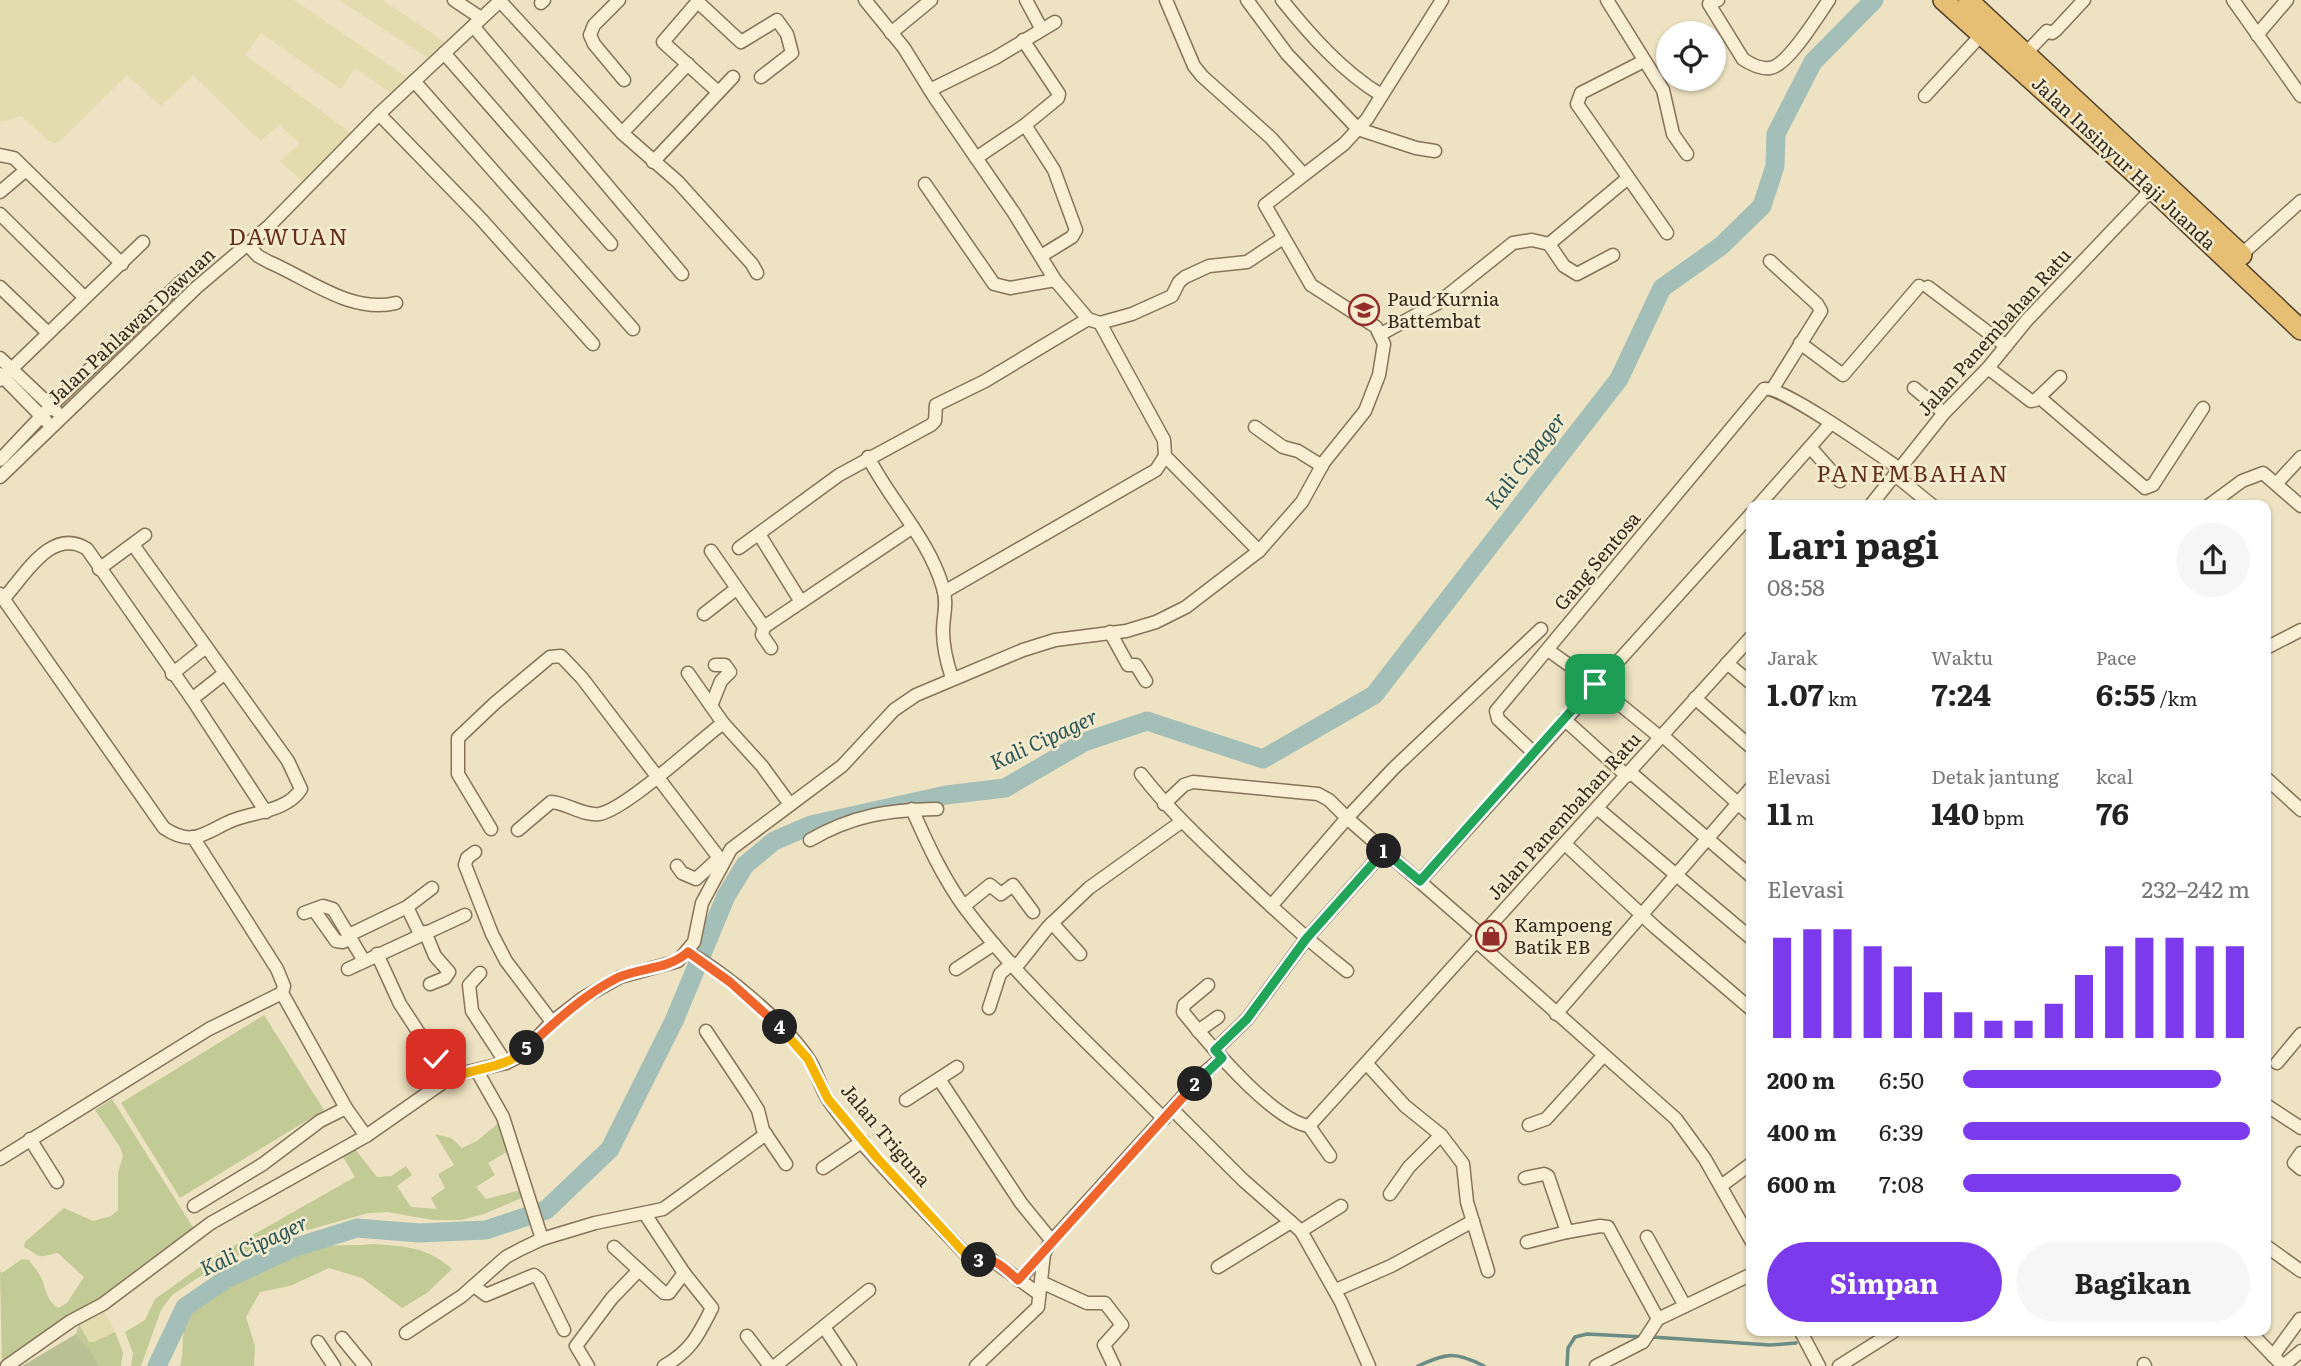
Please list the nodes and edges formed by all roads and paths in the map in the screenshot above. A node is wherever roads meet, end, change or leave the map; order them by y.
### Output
1 (454, 0) edge
2 (500, 0) edge
3 (619, 0) edge
4 (865, 0) edge
5 (931, 0) edge
6 (1026, 0) edge
7 (1166, 0) edge
8 (1247, 0) edge
9 (1282, 0) edge
10 (1442, 0) edge
11 (1607, 0) edge
12 (1718, 0) edge
13 (1829, 0) edge
14 (1943, 0) edge
15 (1968, 0) edge
16 (2084, 0) edge
17 (2233, 0) edge
18 (2287, 0) edge
19 (698, 1) edge
20 (476, 18) junction
21 (1055, 22) dead end
22 (1041, 27) junction
23 (891, 33) junction
24 (1982, 34) junction
25 (2258, 35) junction
26 (1023, 40) junction
27 (444, 53) junction
28 (2026, 53) junction
29 (688, 64) junction
30 (1649, 68) junction
31 (761, 77) dead end
32 (733, 78) dead end
33 (624, 80) dead end
34 (414, 81) junction
35 (930, 90) junction
36 (718, 92) junction
37 (1381, 95) junction
38 (2059, 95) junction
39 (1925, 96) dead end
40 (2301, 96) edge
41 (379, 114) junction
42 (1026, 125) junction
43 (1358, 129) junction
44 (622, 133) junction
45 (1435, 151) dead end
46 (1687, 154) dead end
47 (0, 155) edge
48 (976, 158) junction
49 (653, 162) junction
50 (26, 170) junction
51 (1303, 174) junction
52 (1628, 178) junction
53 (925, 184) dead end
54 (2152, 189) junction
55 (0, 192) edge
56 (2301, 201) edge
57 (0, 214) edge
58 (1667, 233) dead end
59 (1283, 238) junction
60 (143, 242) dead end
61 (247, 244) junction
62 (611, 244) dead end
63 (1549, 244) junction
64 (2242, 254) junction
65 (1613, 255) dead end
66 (1041, 256) junction
67 (1770, 261) dead end
68 (122, 264) junction
69 (757, 273) dead end
70 (682, 274) dead end
71 (2255, 276) junction
72 (183, 280) dead end
73 (1055, 280) junction
74 (0, 287) edge
75 (84, 297) junction
76 (396, 303) dead end
77 (2301, 311) edge
78 (1094, 321) junction
79 (633, 329) dead end
80 (2301, 330) edge
81 (48, 333) junction
82 (1381, 334) junction
83 (593, 344) dead end
84 (1800, 344) junction
85 (2006, 346) junction
86 (0, 358) edge
87 (1988, 368) junction
88 (4, 375) edge
89 (2060, 377) dead end
90 (1914, 388) dead end
91 (1768, 389) junction
92 (2039, 397) junction
93 (51, 406) junction
94 (2203, 408) dead end
95 (1944, 413) junction
96 (62, 416) junction
97 (41, 417) junction
98 (1830, 423) junction
99 (52, 426) junction
100 (1255, 426) dead end
101 (1810, 447) junction
102 (1165, 456) junction
103 (868, 457) junction
104 (2301, 457) edge
105 (0, 460) edge
106 (1322, 466) junction
107 (1898, 472) junction
108 (0, 477) edge
109 (1840, 481) dead end
110 (2276, 484) junction
111 (1763, 500) edge
112 (1875, 500) edge
113 (1927, 500) edge
114 (2216, 500) edge
115 (2301, 506) edge
116 (1746, 520) edge
117 (913, 527) junction
118 (758, 534) junction
119 (145, 535) dead end
120 (134, 546) junction
121 (739, 548) dead end
122 (711, 551) dead end
123 (1259, 551) junction
124 (99, 569) junction
125 (736, 589) junction
126 (944, 592) junction
127 (2, 596) edge
128 (801, 602) junction
129 (704, 614) dead end
130 (764, 627) junction
131 (1541, 629) dead end
132 (2301, 631) edge
133 (1110, 632) junction
134 (1746, 642) edge
135 (206, 646) junction
136 (2271, 646) edge
137 (771, 648) dead end
138 (1548, 650) junction
139 (1727, 663) junction
140 (715, 665) dead end
141 (225, 673) junction
142 (688, 673) dead end
143 (172, 674) junction
144 (952, 678) junction
145 (1746, 679) edge
146 (1146, 681) dead end
147 (1595, 684) junction
148 (1695, 698) junction
149 (192, 699) junction
150 (711, 706) junction
151 (1564, 719) junction
152 (723, 723) junction
153 (1662, 737) junction
154 (1746, 743) edge
155 (1534, 753) junction
156 (1141, 774) dead end
157 (1628, 774) junction
158 (658, 777) junction
159 (2271, 783) edge
160 (1746, 794) edge
161 (789, 803) junction
162 (1164, 804) junction
163 (1737, 804) junction
164 (937, 808) dead end
165 (1597, 808) junction
166 (912, 809) junction
167 (2301, 810) edge
168 (1746, 811) edge
169 (266, 812) junction
170 (1347, 818) junction
171 (1181, 822) junction
172 (491, 829) dead end
173 (518, 830) dead end
174 (193, 837) junction
175 (1706, 839) junction
176 (810, 840) dead end
177 (1565, 844) junction
178 (1384, 851) junction
179 (475, 852) dead end
180 (721, 860) junction
181 (677, 866) dead end
182 (1746, 872) edge
183 (1675, 874) junction
184 (1420, 881) junction
185 (432, 888) dead end
186 (964, 906) junction
187 (1271, 906) junction
188 (407, 907) junction
189 (309, 912) dead end
190 (1033, 912) dead end
191 (1641, 914) junction
192 (465, 915) dead end
193 (1052, 923) junction
194 (423, 933) junction
195 (1746, 934) edge
196 (350, 936) junction
197 (1479, 938) junction
198 (1306, 939) junction
199 (994, 944) junction
200 (690, 953) junction
201 (377, 954) junction
202 (1080, 954) dead end
203 (364, 961) junction
204 (1014, 965) junction
205 (348, 969) dead end
206 (956, 969) dead end
207 (1347, 971) dead end
208 (480, 973) dead end
209 (430, 984) dead end
210 (1208, 985) dead end
211 (282, 993) junction
212 (1746, 1005) edge
213 (989, 1008) dead end
214 (1556, 1014) junction
215 (1218, 1017) dead end
216 (552, 1022) junction
217 (706, 1031) dead end
218 (1198, 1031) junction
219 (2301, 1034) edge
220 (1219, 1054) junction
221 (1603, 1056) junction
222 (506, 1063) junction
223 (2277, 1063) dead end
224 (1367, 1064) junction
225 (957, 1067) dead end
226 (477, 1071) junction
227 (939, 1079) junction
228 (445, 1081) junction
229 (906, 1100) dead end
230 (346, 1108) junction
231 (2271, 1108) edge
232 (1168, 1114) junction
233 (1529, 1125) dead end
234 (1309, 1126) junction
235 (2301, 1128) edge
236 (766, 1134) junction
237 (1441, 1135) junction
238 (366, 1136) junction
239 (30, 1139) junction
240 (863, 1141) junction
241 (2301, 1153) edge
242 (1329, 1156) dead end
243 (0, 1159) edge
244 (786, 1164) dead end
245 (1746, 1167) edge
246 (823, 1168) dead end
247 (2301, 1169) edge
248 (1525, 1178) dead end
249 (57, 1182) dead end
250 (1721, 1186) junction
251 (1390, 1194) dead end
252 (194, 1206) dead end
253 (1341, 1206) dead end
254 (645, 1214) junction
255 (1472, 1221) junction
256 (1291, 1222) junction
257 (1746, 1228) edge
258 (1301, 1231) junction
259 (540, 1232) junction
260 (1567, 1232) junction
261 (1647, 1237) dead end
262 (1052, 1241) junction
263 (1527, 1242) dead end
264 (614, 1247) dead end
265 (2271, 1250) edge
266 (1044, 1254) junction
267 (1218, 1267) dead end
268 (639, 1270) junction
269 (1488, 1271) dead end
270 (2301, 1271) edge
271 (684, 1273) junction
272 (1746, 1277) edge
273 (1018, 1280) junction
274 (474, 1286) junction
275 (1040, 1288) junction
276 (869, 1290) dead end
277 (1335, 1290) junction
278 (1685, 1306) junction
279 (2300, 1320) edge
280 (1656, 1323) junction
281 (824, 1327) junction
282 (564, 1329) dead end
283 (406, 1333) dead end
284 (747, 1336) dead end
285 (1804, 1336) edge
286 (1888, 1336) edge
287 (2254, 1336) edge
288 (342, 1338) dead end
289 (318, 1342) dead end
290 (2301, 1351) edge
291 (2273, 1356) junction
292 (1611, 1362) edge
293 (7, 1366) edge
294 (334, 1366) edge
295 (365, 1366) edge
296 (588, 1366) edge
297 (664, 1366) edge
298 (772, 1366) edge
299 (850, 1366) edge
300 (976, 1366) edge
301 (1114, 1366) edge
302 (1368, 1366) edge
303 (1596, 1366) edge
304 (1819, 1366) edge
305 (1839, 1366) edge
306 (2283, 1366) edge

1 - 20 street
2 - 20 street, Jalan Pahlawan Dawuan
2 - 44 street
3 - 33 street
4 - 23 street
5 - 23 street
6 - 22 street
7 - 51 street
8 - 43 street
9 - 37 street
10 - 37 street
11 - 30 street
12 - 13 street
14 - 24 highway, Jalan Insinyur Haji Juanda
15 - 28 highway, Jalan Insinyur Haji Juanda
16 - 28 street
17 - 25 street
18 - 25 street
19 - 29 street
19 - 31 street
20 - 27 street, Jalan Pahlawan Dawuan
20 - 70 street
21 - 22 street
22 - 26 street
23 - 35 street
24 - 38 highway, Jalan Insinyur Haji Juanda
24 - 39 street
25 - 40 street
26 - 35 street
26 - 42 street
27 - 34 street, Jalan Pahlawan Dawuan
27 - 62 street
28 - 38 highway, Jalan Insinyur Haji Juanda
29 - 36 street
29 - 44 street
30 - 46 street
30 - 52 street
32 - 36 street
34 - 41 street, Jalan Pahlawan Dawuan
34 - 79 street
35 - 48 street
36 - 49 street
37 - 43 street
38 - 54 highway, Jalan Insinyur Haji Juanda
38 - 64 highway, Jalan Insinyur Haji Juanda
41 - 61 street, Jalan Pahlawan Dawuan
41 - 83 street
42 - 48 street
42 - 66 street
43 - 45 street
43 - 51 street
44 - 49 street
47 - 50 street
48 - 66 street
49 - 69 street
50 - 55 street
50 - 68 street
51 - 59 street
52 - 58 street
52 - 63 street
53 - 73 street
54 - 71 highway, Jalan Insinyur Haji Juanda
54 - 85 street, Jalan Panembahan Ratu
56 - 64 street
57 - 75 street
59 - 78 street
59 - 82 street
60 - 68 street
61 - 76 street
61 - 96 street, Jalan Pahlawan Dawuan
63 - 65 street
63 - 82 street
64 - 71 highway, Jalan Insinyur Haji Juanda
66 - 73 street
67 - 84 street, Gang Sentosa
68 - 75 street
71 - 77 highway, Jalan Insinyur Haji Juanda
71 - 80 highway, Jalan Insinyur Haji Juanda
72 - 93 street
73 - 78 street
74 - 81 street
75 - 81 street
78 - 102 street
78 - 103 street
81 - 88 street
82 - 106 street
84 - 85 street
84 - 91 street, Gang Sentosa
85 - 87 street, Jalan Panembahan Ratu
86 - 88 street
87 - 92 street
87 - 95 street, Jalan Panembahan Ratu
88 - 93 street
88 - 97 street
89 - 92 street
90 - 95 street
91 - 98 street
91 - 138 street, Gang Sentosa
92 - 94 street
93 - 96 street
93 - 97 street
95 - 107 street, Jalan Panembahan Ratu
96 - 99 street, Jalan Pahlawan Dawuan
97 - 99 street
97 - 105 street
98 - 101 street
98 - 107 street
99 - 108 street, Jalan Pahlawan Dawuan
100 - 106 street
101 - 109 street
101 - 111 street
102 - 123 street
102 - 126 street
103 - 117 street
103 - 118 street
104 - 110 street
106 - 123 street
107 - 112 street, Jalan Panembahan Ratu
107 - 113 street
110 - 114 street
110 - 115 street
116 - 147 street
117 - 126 street
117 - 128 street
118 - 121 street
118 - 128 street
119 - 120 street
120 - 124 street
120 - 135 street
122 - 125 street
123 - 133 street
124 - 127 street
124 - 143 street
125 - 129 street
125 - 130 street
126 - 144 street
127 - 174 street
128 - 130 street
130 - 137 street
131 - 170 street
132 - 136 street
133 - 144 street
133 - 146 street
134 - 139 street, Jalan Panembahan Ratu
135 - 141 street
135 - 143 street
138 - 147 street
138 - 155 street, Gang Sentosa
139 - 145 street
139 - 148 street, Jalan Panembahan Ratu
140 - 150 street
141 - 149 street
141 - 169 street
142 - 150 street
143 - 149 street
144 - 161 street
147 - 151 street
147 - 153 street
148 - 153 street, Jalan Panembahan Ratu
148 - 154 street
149 - 169 street
150 - 152 street
151 - 155 street
151 - 157 street
152 - 158 street
152 - 161 street
153 - 157 street, Jalan Panembahan Ratu
153 - 163 street
155 - 184 street
156 - 162 street
157 - 165 street, Jalan Panembahan Ratu
157 - 175 street
158 - 172 street
158 - 173 street
158 - 180 street
159 - 167 street
160 - 163 street
161 - 180 street
162 - 170 street
162 - 171 street
163 - 168 street
163 - 175 street
164 - 166 street
165 - 177 street, Jalan Panembahan Ratu
165 - 183 street
166 - 176 street
166 - 186 street
169 - 174 street
170 - 178 street
170 - 187 street
171 - 187 street
171 - 193 street
174 - 211 street
175 - 182 street
175 - 183 street
177 - 191 street
177 - 197 street, Jalan Panembahan Ratu
178 - 184 street
178 - 198 street
179 - 216 street
180 - 181 street
180 - 200 street
183 - 191 street
183 - 195 street
184 - 197 street
185 - 188 street
186 - 190 street
186 - 199 street
187 - 198 street
188 - 194 street
188 - 196 street
189 - 196 street
191 - 212 street
191 - 214 street
192 - 194 street
193 - 202 street
193 - 204 street
194 - 201 street
194 - 209 street
196 - 203 street
197 - 214 street
197 - 224 street, Jalan Panembahan Ratu
198 - 207 street
198 - 220 street
199 - 204 street
199 - 206 street
200 - 216 street
200 - 240 street, Jalan Triguna
201 - 203 street
201 - 228 street
203 - 205 street
204 - 213 street
204 - 232 street
208 - 222 street
210 - 218 street
211 - 230 street
211 - 239 street
214 - 221 street
215 - 218 street
216 - 222 street
217 - 236 street
218 - 220 street
219 - 223 street
220 - 232 street
220 - 234 street
221 - 233 street
221 - 250 street
222 - 226 street
224 - 234 street, Jalan Panembahan Ratu
224 - 237 street
225 - 227 street
226 - 228 street
226 - 259 street
227 - 229 street
227 - 262 street
228 - 238 street
230 - 238 street
230 - 252 street
231 - 235 street
232 - 256 street
232 - 262 street
234 - 242 street
236 - 244 street
236 - 254 street
237 - 251 street
237 - 255 street
238 - 293 street
239 - 243 street
239 - 249 street
240 - 246 street
240 - 273 street, Jalan Triguna
241 - 247 street
245 - 250 street
248 - 260 street
250 - 257 street
253 - 258 street
254 - 259 street
254 - 271 street
255 - 269 street
255 - 277 street
256 - 258 street
256 - 267 street
258 - 277 street
259 - 274 street
260 - 263 street
260 - 280 street
261 - 278 street
262 - 266 street
264 - 268 street
265 - 270 street
266 - 273 street
266 - 275 street
268 - 271 street
268 - 296 street
271 - 297 street
272 - 278 street
273 - 275 street, Jalan Triguna
274 - 282 street
274 - 283 street
275 - 300 street
275 - 301 street, Jalan Triguna
276 - 281 street
277 - 302 street
278 - 280 street
279 - 291 street
280 - 292 street
281 - 298 street
281 - 299 street
284 - 298 street
285 - 304 street
286 - 305 street
287 - 291 street
288 - 295 street
289 - 294 street
290 - 306 street
291 - 306 street
292 - 303 street

